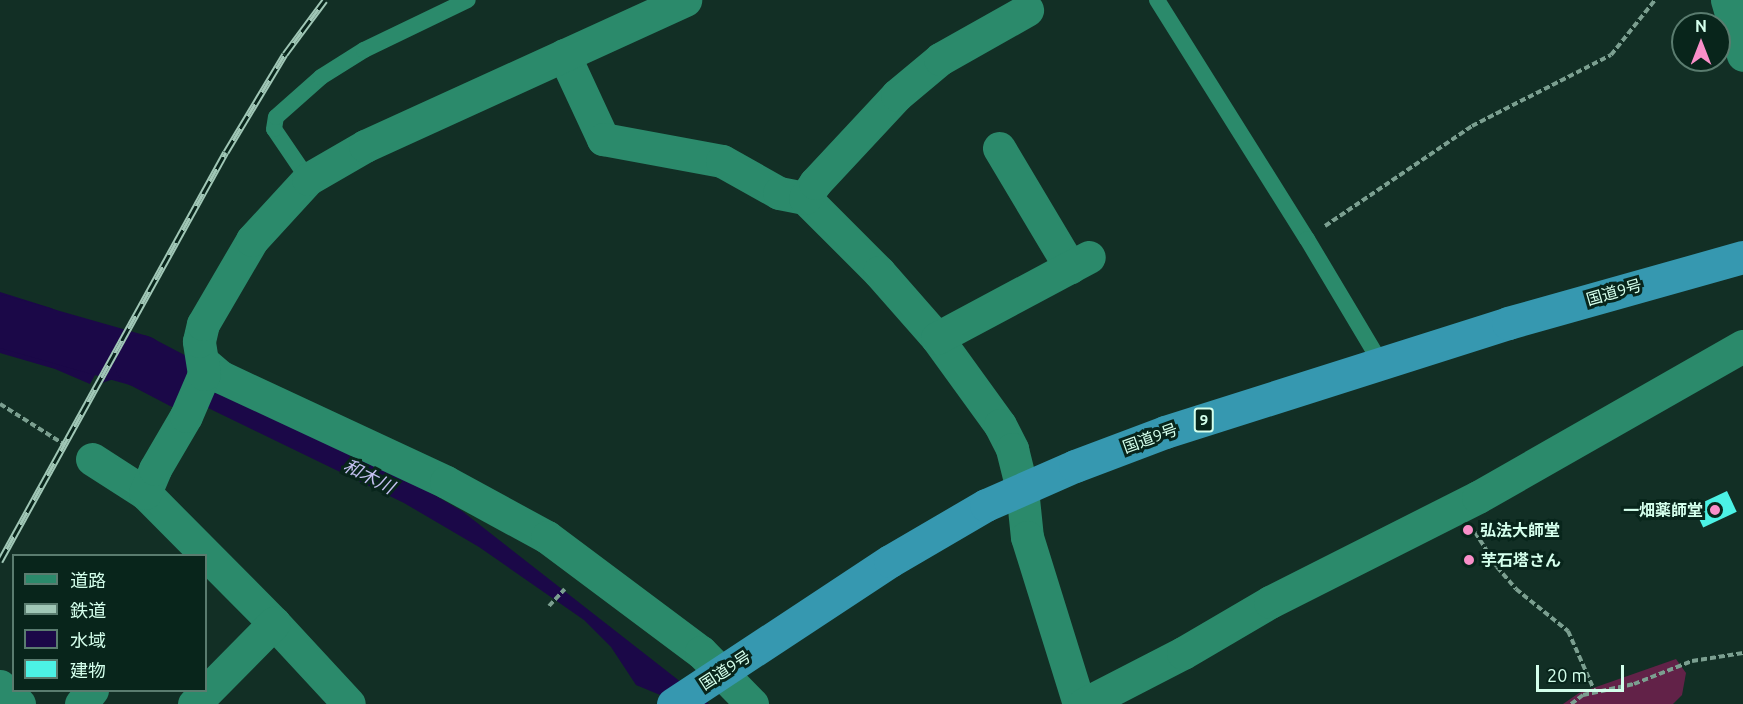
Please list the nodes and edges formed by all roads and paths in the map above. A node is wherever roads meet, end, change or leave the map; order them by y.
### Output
1 (468, 0) edge
2 (685, 0) edge
3 (1157, 0) edge
4 (1655, 0) edge
5 (1727, 0) edge
6 (1029, 5) edge
7 (564, 55) junction
8 (1743, 55) edge
9 (999, 148) dead end
10 (308, 179) junction
11 (805, 198) junction
12 (1307, 239) junction
13 (1743, 257) edge
14 (937, 338) junction
15 (1743, 346) edge
16 (1381, 363) junction
17 (204, 368) junction
18 (0, 404) edge
19 (92, 459) joint
20 (1022, 489) junction
21 (145, 493) junction
22 (1458, 506) junction
23 (204, 554) edge
24 (207, 557) edge
25 (274, 623) junction
26 (1743, 653) edge
27 (716, 676) junction
28 (0, 686) edge
29 (207, 691) edge
30 (90, 692) edge
31 (206, 692) edge
32 (1595, 692) junction
33 (19, 704) edge
34 (81, 704) edge
35 (194, 704) edge
36 (350, 704) edge
37 (673, 704) edge
38 (752, 704) edge
39 (1079, 704) edge
40 (1084, 704) edge
41 (1571, 704) edge

1 - 10 lane
2 - 7 street
3 - 12 lane
4 - 12 path
5 - 8 street
6 - 11 street
7 - 10 street
7 - 11 street
9 - 14 street
10 - 17 street
11 - 14 street
12 - 16 lane
13 - 16 highway, 国道9号 / 9
14 - 20 street
15 - 22 street
16 - 20 highway, 国道9号 / 9
17 - 21 street
17 - 27 street
18 - 19 path
19 - 21 street
20 - 27 highway, 国道9号 / 9
20 - 39 street
21 - 23 street
22 - 32 path
22 - 40 street
24 - 25 street
25 - 29 street
25 - 36 street
26 - 32 path
27 - 37 highway, 国道9号 / 9
27 - 38 street
28 - 33 street
30 - 34 street
31 - 35 street
32 - 41 path

